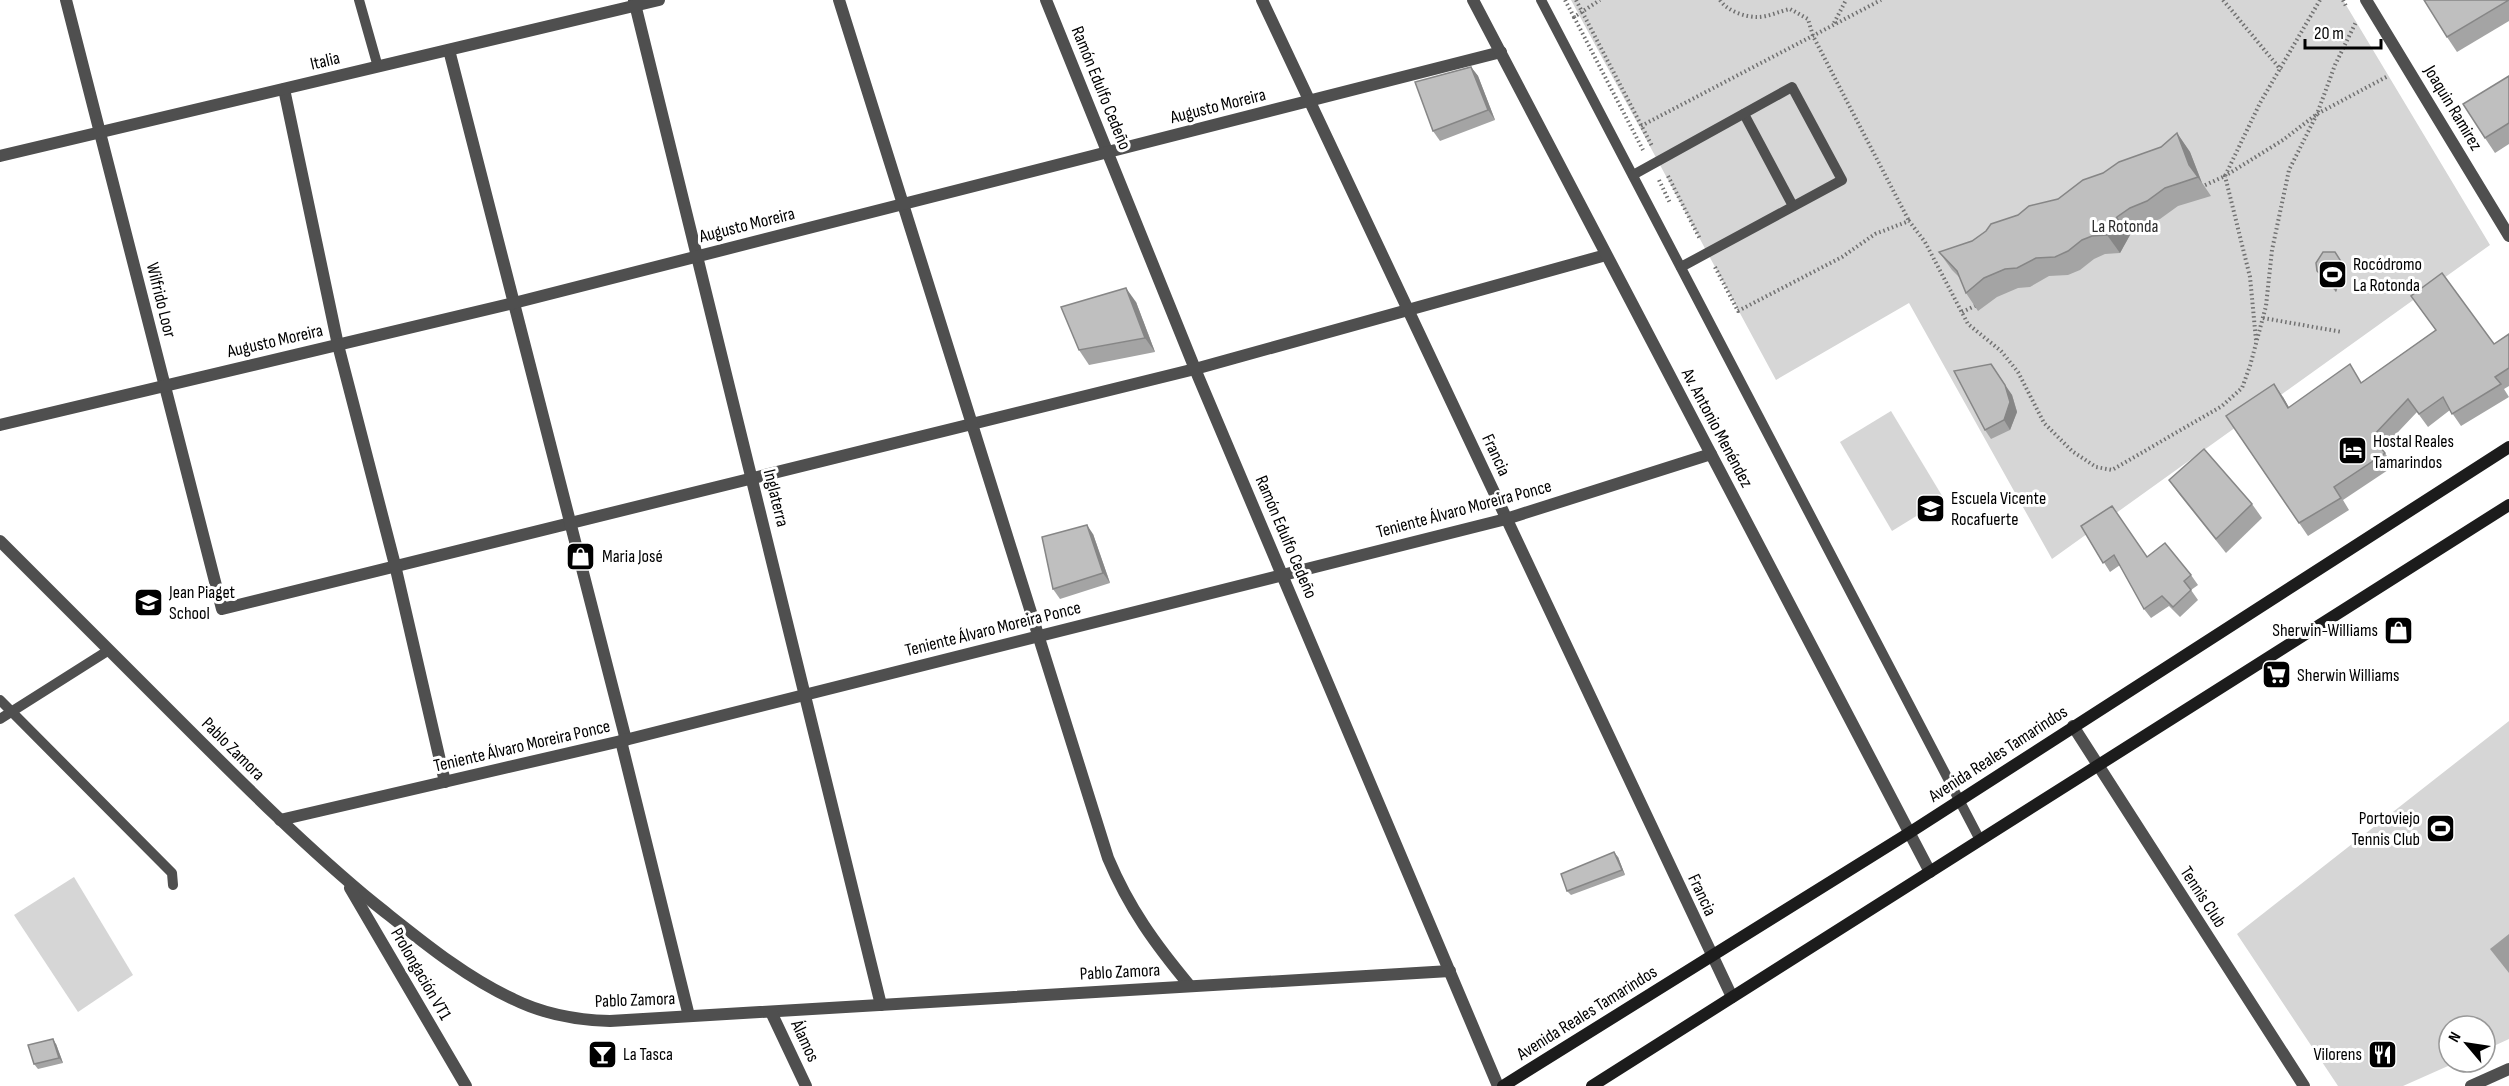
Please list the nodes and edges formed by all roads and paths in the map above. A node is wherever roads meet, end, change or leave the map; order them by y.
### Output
1 (66, 0) edge
2 (359, 0) edge
3 (659, 0) edge
4 (838, 0) edge
5 (1046, 0) edge
6 (1262, 0) edge
7 (1473, 0) edge
8 (1541, 0) edge
9 (1565, 0) edge
10 (1576, 0) edge
11 (1600, 0) edge
12 (1720, 0) edge
13 (1846, 0) edge
14 (1881, 0) edge
15 (2223, 0) edge
16 (2320, 0) edge
17 (2366, 0) edge
18 (634, 3) edge
19 (1582, 12) junction
20 (2356, 22) dead end
21 (1833, 25) junction
22 (1813, 36) junction
23 (449, 50) junction
24 (1501, 52) junction
25 (378, 67) junction
26 (2281, 70) junction
27 (2388, 76) dead end
28 (284, 89) junction
29 (1310, 102) junction
30 (1744, 114) junction
31 (2317, 114) junction
32 (1641, 126) junction
33 (99, 133) junction
34 (1107, 152) junction
35 (0, 156) edge
36 (1660, 160) junction
37 (1633, 175) junction
38 (2225, 176) junction
39 (2195, 190) edge
40 (902, 204) junction
41 (1793, 206) junction
42 (1909, 221) junction
43 (2509, 236) edge
44 (1708, 253) junction
45 (1606, 255) junction
46 (697, 256) junction
47 (1681, 267) junction
48 (514, 303) junction
49 (1981, 303) edge
50 (1408, 311) junction
51 (1962, 312) junction
52 (2263, 318) junction
53 (2342, 332) dead end
54 (338, 345) junction
55 (2256, 345) junction
56 (1195, 369) junction
57 (165, 386) junction
58 (971, 423) junction
59 (0, 425) edge
60 (2509, 447) edge
61 (1711, 454) junction
62 (752, 478) junction
63 (2509, 505) edge
64 (1506, 519) junction
65 (570, 524) junction
66 (0, 541) edge
67 (395, 565) junction
68 (1283, 576) junction
69 (1038, 636) junction
70 (109, 650) junction
71 (806, 694) junction
72 (0, 700) edge
73 (12, 712) junction
74 (0, 719) edge
75 (2073, 726) junction
76 (624, 741) junction
77 (2096, 765) junction
78 (446, 782) junction
79 (1959, 801) junction
80 (280, 820) junction
81 (1909, 833) junction
82 (1980, 840) junction
83 (1930, 872) junction
84 (345, 879) junction
85 (173, 885) dead end
86 (1712, 958) junction
87 (1450, 971) junction
88 (1190, 986) junction
89 (1732, 997) junction
90 (881, 1005) junction
91 (771, 1012) junction
92 (689, 1016) junction
93 (2509, 1069) edge
94 (466, 1086) edge
95 (806, 1086) edge
96 (1498, 1086) edge
97 (1503, 1086) edge
98 (1592, 1086) edge
99 (2304, 1086) edge
100 (2471, 1086) edge

1 - 33 street, Wilfrido Loor
2 - 25 lane
3 - 18 street, Italia
4 - 40 street
5 - 34 street, Ramón Edulfo Cedeño
6 - 29 street, Francia
7 - 24 street, Av. Antonio Menéndez
8 - 37 lane
9 - 19 path
10 - 19 path
11 - 19 path
12 - 22 path
13 - 21 path
14 - 21 path
15 - 26 path
16 - 26 path
17 - 43 street, Joaquin Ramirez
18 - 23 street, Italia
18 - 46 street, Inglaterra
19 - 32 path
20 - 31 path
21 - 22 path
22 - 32 path
22 - 42 path
23 - 25 street, Italia
23 - 48 street
24 - 29 street, Augusto Moreira
24 - 45 street, Av. Antonio Menéndez
25 - 28 street, Italia
26 - 38 path
27 - 31 path
28 - 33 street, Italia
28 - 54 street
29 - 34 street, Augusto Moreira
29 - 50 street, Francia
30 - 36 lane
30 - 41 lane
30 - 41 lane
31 - 38 path
31 - 52 path
32 - 36 path
33 - 35 street, Italia
33 - 57 street, Wilfrido Loor
34 - 40 street, Augusto Moreira
34 - 56 street, Ramón Edulfo Cedeño
36 - 37 lane
36 - 44 path
37 - 47 lane
38 - 39 path
38 - 55 path
40 - 46 street, Augusto Moreira
40 - 58 street
41 - 44 lane
42 - 44 path
42 - 51 path
44 - 47 lane
45 - 50 street
45 - 61 street, Av. Antonio Menéndez
46 - 48 street, Augusto Moreira
46 - 62 street, Inglaterra
47 - 79 lane
48 - 54 street, Augusto Moreira
48 - 65 street
49 - 51 path
50 - 56 street
50 - 64 street, Francia
51 - 55 path
52 - 53 path
52 - 55 path
54 - 57 street, Augusto Moreira
54 - 67 street
56 - 58 street
56 - 68 street, Ramón Edulfo Cedeño
57 - 59 street, Augusto Moreira
57 - 67 street, Wilfrido Loor
58 - 62 street
58 - 69 street
60 - 75 main road, Avenida Reales Tamarindos
61 - 64 street, Teniente Álvaro Moreira Ponce
61 - 81 street, Av. Antonio Menéndez
62 - 65 street
62 - 71 street, Inglaterra
63 - 77 main road
64 - 68 street, Teniente Álvaro Moreira Ponce
64 - 86 street, Francia
65 - 67 street
65 - 76 street
66 - 70 street, Pablo Zamora
67 - 78 street
68 - 69 street, Teniente Álvaro Moreira Ponce
68 - 87 street, Ramón Edulfo Cedeño
69 - 71 street, Teniente Álvaro Moreira Ponce
69 - 88 street
70 - 73 lane
70 - 80 street, Pablo Zamora
71 - 76 street, Teniente Álvaro Moreira Ponce
71 - 90 street, Inglaterra
72 - 73 lane
73 - 74 lane
73 - 85 lane
75 - 77 street, Tennis Club
75 - 79 main road, Avenida Reales Tamarindos
76 - 78 street, Teniente Álvaro Moreira Ponce
76 - 92 street
77 - 82 main road
77 - 99 street, Tennis Club
78 - 80 street, Teniente Álvaro Moreira Ponce
79 - 81 main road, Avenida Reales Tamarindos
79 - 82 lane
80 - 84 street, Pablo Zamora
81 - 83 street, Av. Antonio Menéndez
81 - 86 main road, Avenida Reales Tamarindos
82 - 83 main road
83 - 89 main road
84 - 92 street, Pablo Zamora
84 - 94 street, Prolongación VT1
86 - 89 street, Francia
86 - 97 main road, Avenida Reales Tamarindos
87 - 88 street, Pablo Zamora
87 - 96 street, Ramón Edulfo Cedeño
88 - 90 street, Pablo Zamora
89 - 98 main road
90 - 91 street, Pablo Zamora
91 - 92 street, Pablo Zamora
91 - 95 street, Álamos
93 - 100 street

